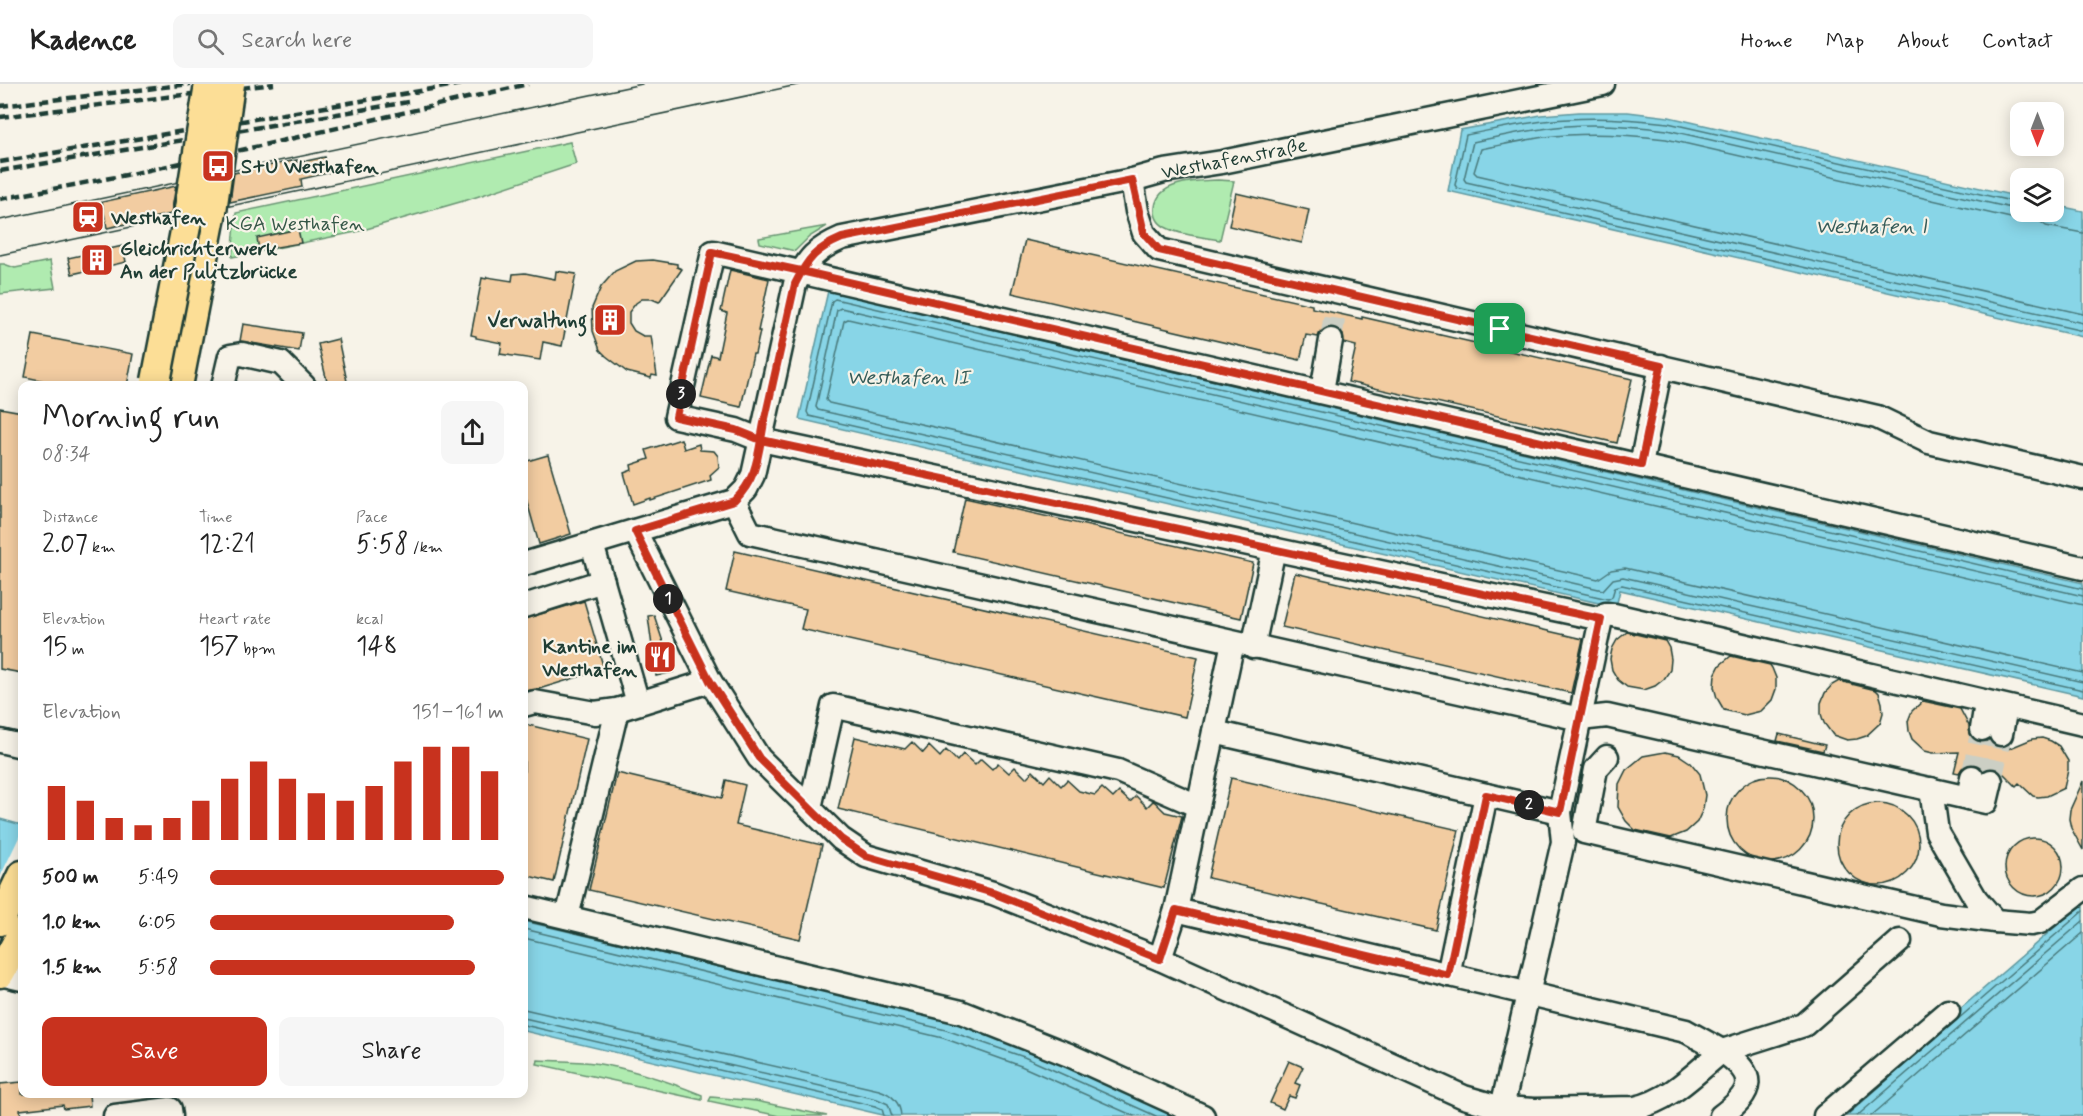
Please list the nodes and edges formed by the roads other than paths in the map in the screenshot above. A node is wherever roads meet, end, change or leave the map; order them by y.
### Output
1 (208, 84) edge
2 (230, 84) edge
3 (1603, 84) edge
4 (1132, 180) junction
5 (200, 213) junction
6 (801, 271) junction
7 (1331, 340) tunnel mouth
8 (1661, 366) junction
9 (156, 381) edge
10 (179, 381) edge
11 (224, 381) edge
12 (299, 381) edge
13 (1322, 391) junction
14 (761, 440) junction
15 (1641, 465) junction
16 (2083, 478) edge
17 (734, 501) junction
18 (635, 531) junction
19 (592, 544) junction
20 (1274, 549) junction
21 (528, 563) edge
22 (2083, 568) edge
23 (603, 581) junction
24 (528, 605) edge
25 (1601, 619) junction
26 (1243, 645) junction
27 (710, 681) junction
28 (528, 704) edge
29 (1996, 705) junction
30 (627, 707) junction
31 (1580, 719) junction
32 (2083, 724) edge
33 (1992, 731) tunnel mouth
34 (1214, 732) junction
35 (0, 741) edge
36 (18, 745) edge
37 (1607, 757) dead end
38 (1977, 785) dead end
39 (1930, 789) junction
40 (1486, 795) junction
41 (1198, 806) junction
42 (810, 808) junction
43 (1560, 812) junction
44 (18, 883) edge
45 (2083, 889) edge
46 (528, 908) edge
47 (1176, 910) junction
48 (567, 917) junction
49 (0, 921) edge
50 (1995, 921) junction
51 (1900, 941) dead end
52 (9, 957) edge
53 (1160, 959) junction
54 (18, 972) edge
55 (1448, 975) junction
56 (1528, 994) junction
57 (1948, 1011) dead end
58 (1722, 1051) junction
59 (1501, 1112) edge
60 (115, 1116) edge
61 (171, 1116) edge
62 (1203, 1116) edge
63 (1721, 1116) edge
64 (1825, 1116) edge

1 - 5 main road, bridge
2 - 5 main road, bridge
3 - 4 street, Westhafenstraße
4 - 6 street, Westhafenstraße
4 - 8 street
5 - 9 main road, bridge
5 - 10 main road
6 - 13 street
6 - 14 street, Westhafenstraße
6 - 14 street
7 - 13 street
8 - 15 street
8 - 16 street
11 - 12 street
13 - 15 street
14 - 17 street, Westhafenstraße
14 - 20 street
15 - 22 street
17 - 18 street
17 - 26 street
18 - 19 street
18 - 27 street
19 - 21 street
19 - 23 street
20 - 25 street
20 - 26 street
23 - 24 street
23 - 30 street
25 - 29 street
25 - 31 street
26 - 31 street
26 - 34 street
27 - 30 street
27 - 42 street
28 - 30 street
29 - 32 street
29 - 33 street
30 - 48 street
31 - 39 street
31 - 43 street
34 - 40 street
34 - 41 street
35 - 36 street
37 - 50 street
38 - 39 street
39 - 50 street
40 - 43 street
40 - 55 street
41 - 42 street
41 - 47 street
42 - 53 street
43 - 56 street
44 - 49 main road
45 - 50 street
46 - 48 street
47 - 53 street
47 - 55 street
48 - 62 street
51 - 58 street
52 - 54 street
53 - 59 street
55 - 56 street
56 - 58 street
56 - 59 street
57 - 64 street
58 - 59 street
58 - 63 street
60 - 61 street

